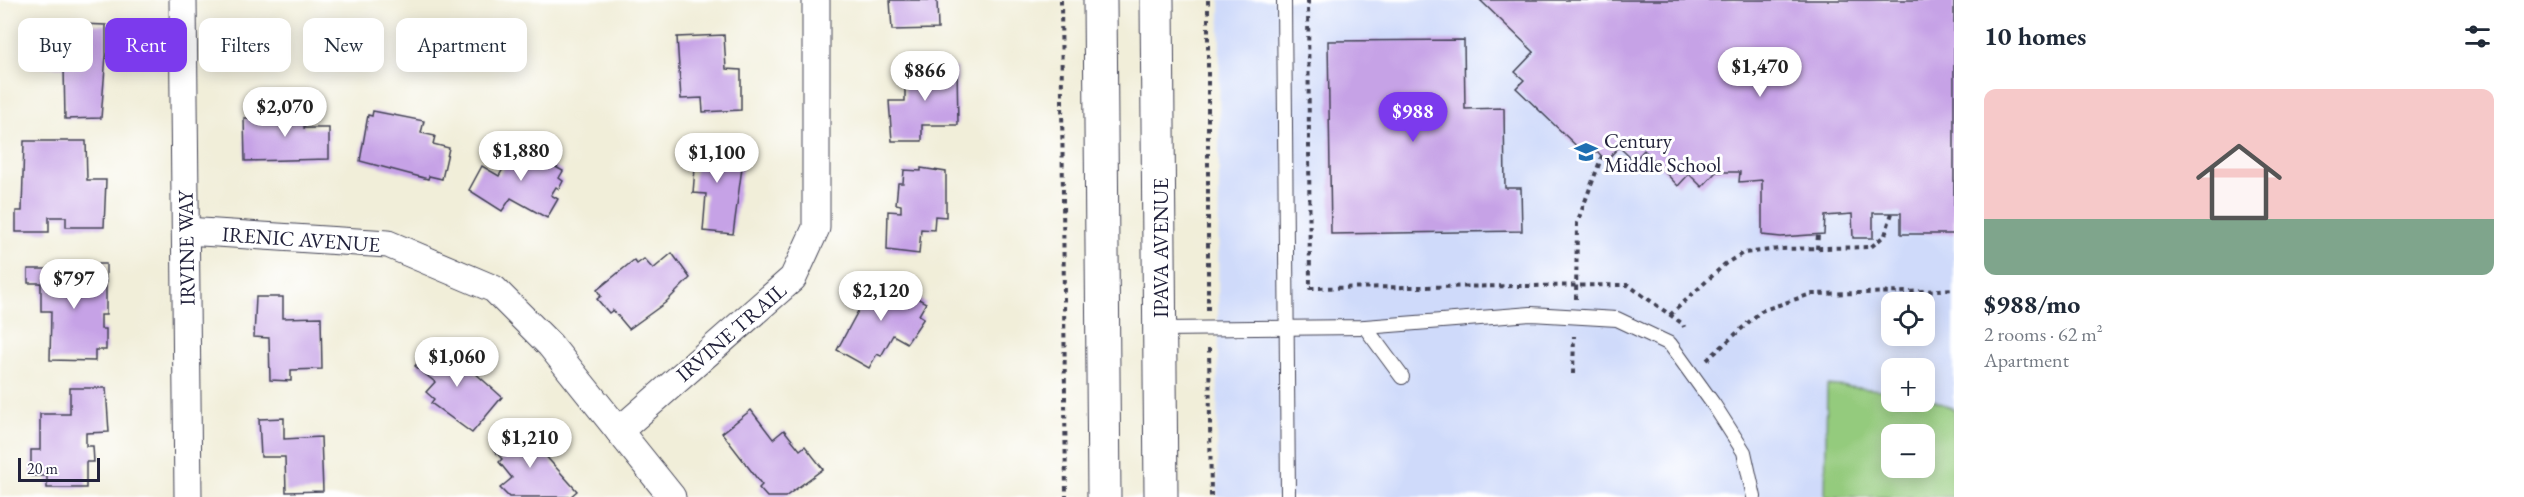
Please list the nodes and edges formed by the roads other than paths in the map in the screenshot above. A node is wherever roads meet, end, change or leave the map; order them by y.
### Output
1 (183, 0) edge
2 (816, 0) edge
3 (1100, 0) edge
4 (1157, 0) edge
5 (1284, 0) edge
6 (186, 231) junction
7 (1365, 327) junction
8 (1160, 328) junction
9 (1286, 328) junction
10 (1401, 376) dead end
11 (619, 431) junction
12 (188, 497) edge
13 (672, 497) edge
14 (1104, 497) edge
15 (1161, 497) edge
16 (1288, 497) edge
17 (1754, 497) edge

1 - 6 street, IRVINE WAY
2 - 11 street, IRVINE TRAIL
3 - 14 street
4 - 8 street, IPAVA AVENUE
5 - 9 lane
6 - 11 street, IRENIC AVENUE
6 - 12 street, IRVINE WAY
7 - 9 lane
7 - 10 lane
7 - 17 lane
8 - 9 lane
8 - 15 street, IPAVA AVENUE
9 - 16 lane
11 - 13 street, IRENIC AVENUE

